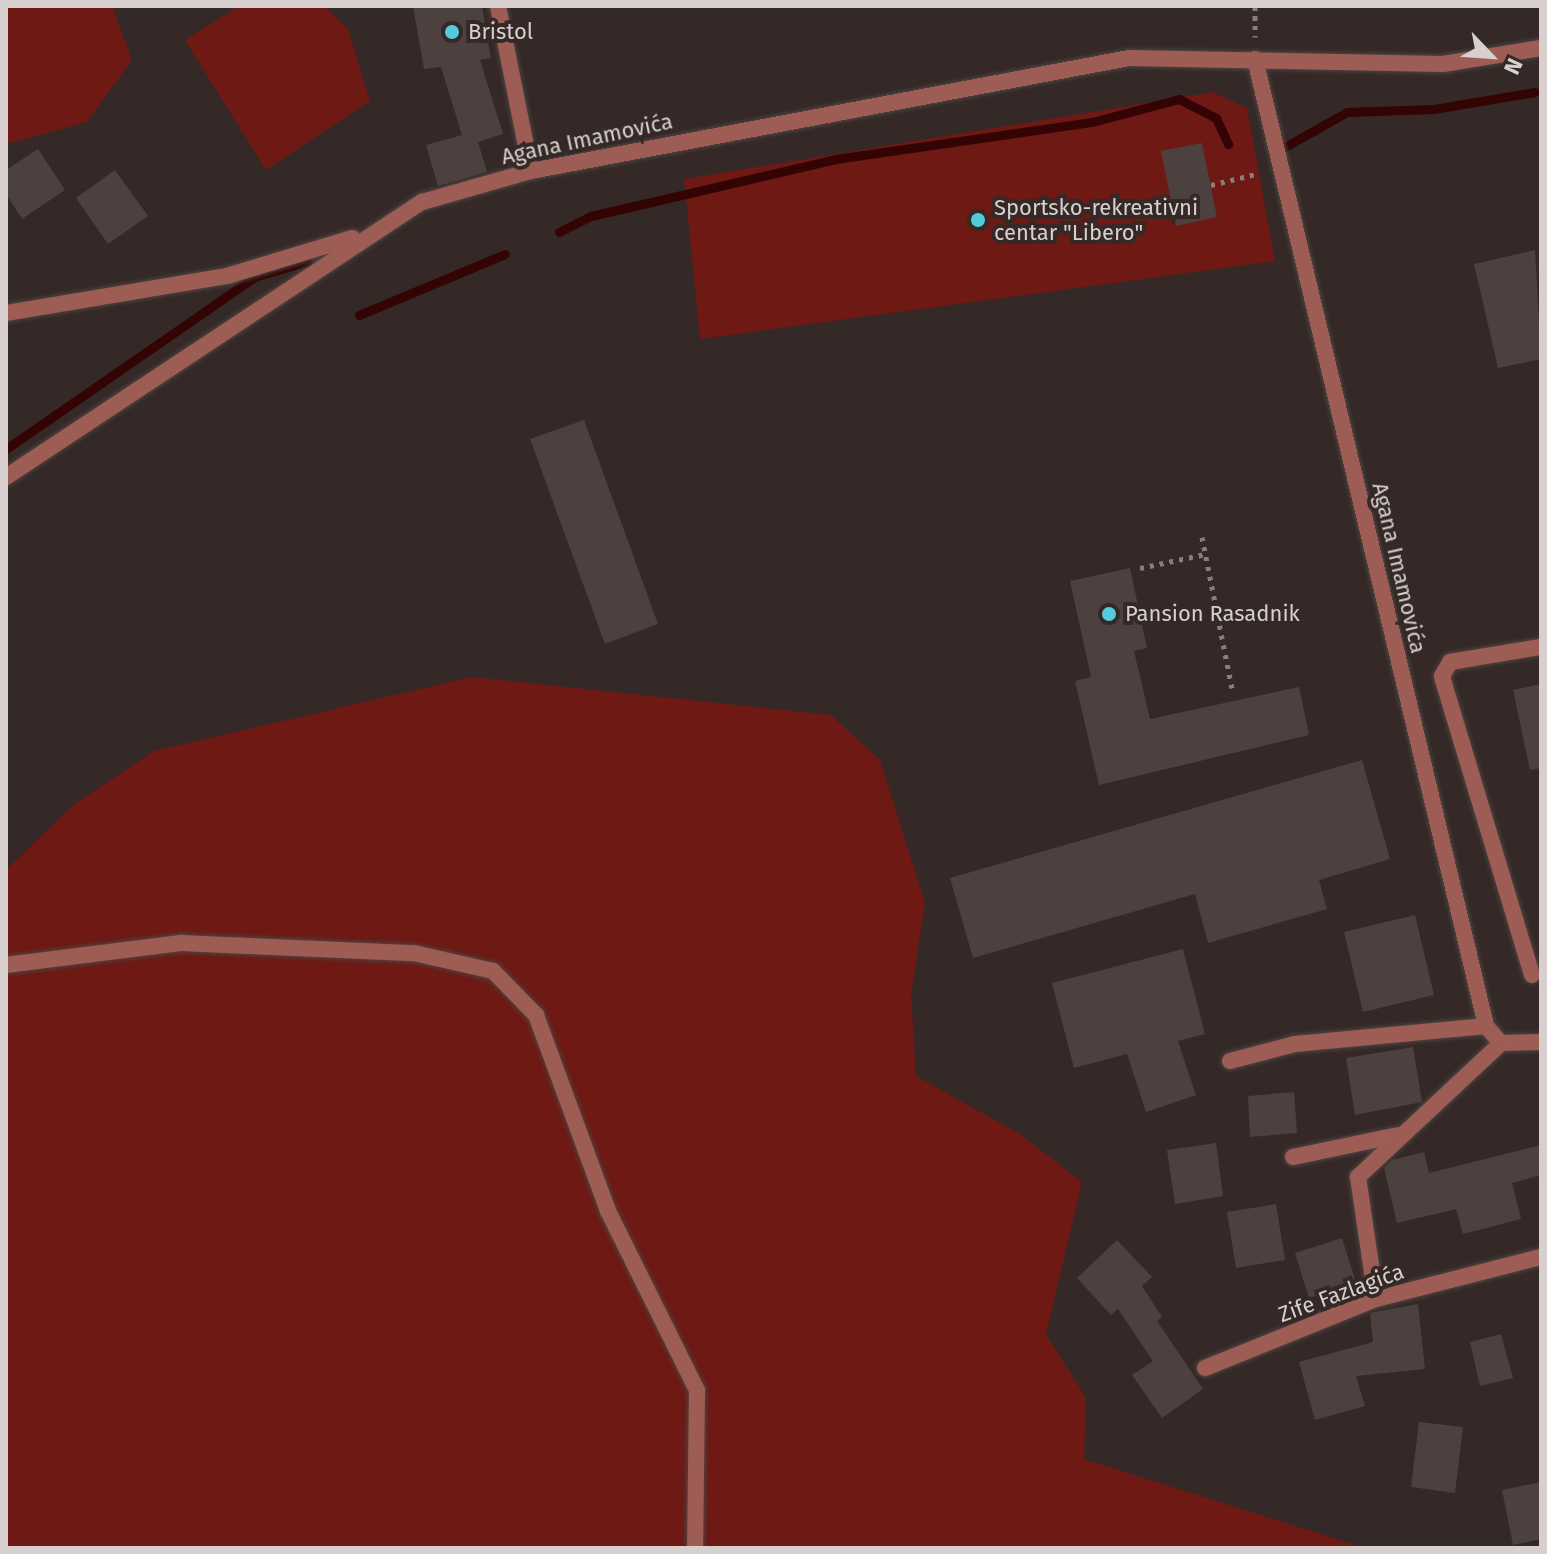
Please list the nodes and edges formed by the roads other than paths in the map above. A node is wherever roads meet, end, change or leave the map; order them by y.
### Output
1 (498, 6) edge
2 (1541, 48) edge
3 (1255, 59) junction
4 (531, 171) junction
5 (369, 233) junction
6 (6, 313) edge
7 (6, 477) edge
8 (1541, 647) edge
9 (6, 965) edge
10 (1532, 975) dead end
11 (1486, 1026) junction
12 (1541, 1042) edge
13 (1501, 1043) junction
14 (1230, 1061) dead end
15 (1398, 1135) junction
16 (1293, 1157) dead end
17 (1541, 1257) edge
18 (1376, 1299) junction
19 (1205, 1368) dead end
20 (695, 1548) edge

1 - 4 street
2 - 3 street, Agana Imamovića
3 - 4 street, Agana Imamovića
3 - 11 street, Agana Imamovića
4 - 5 street, Agana Imamovića
5 - 6 street
5 - 7 street, Agana Imamovića
8 - 10 street
9 - 20 street
11 - 13 street, Agana Imamovića
11 - 14 street
12 - 13 street
13 - 15 street
15 - 16 street
15 - 18 street
17 - 18 street, Zife Fazlagića
18 - 19 street, Zife Fazlagića

